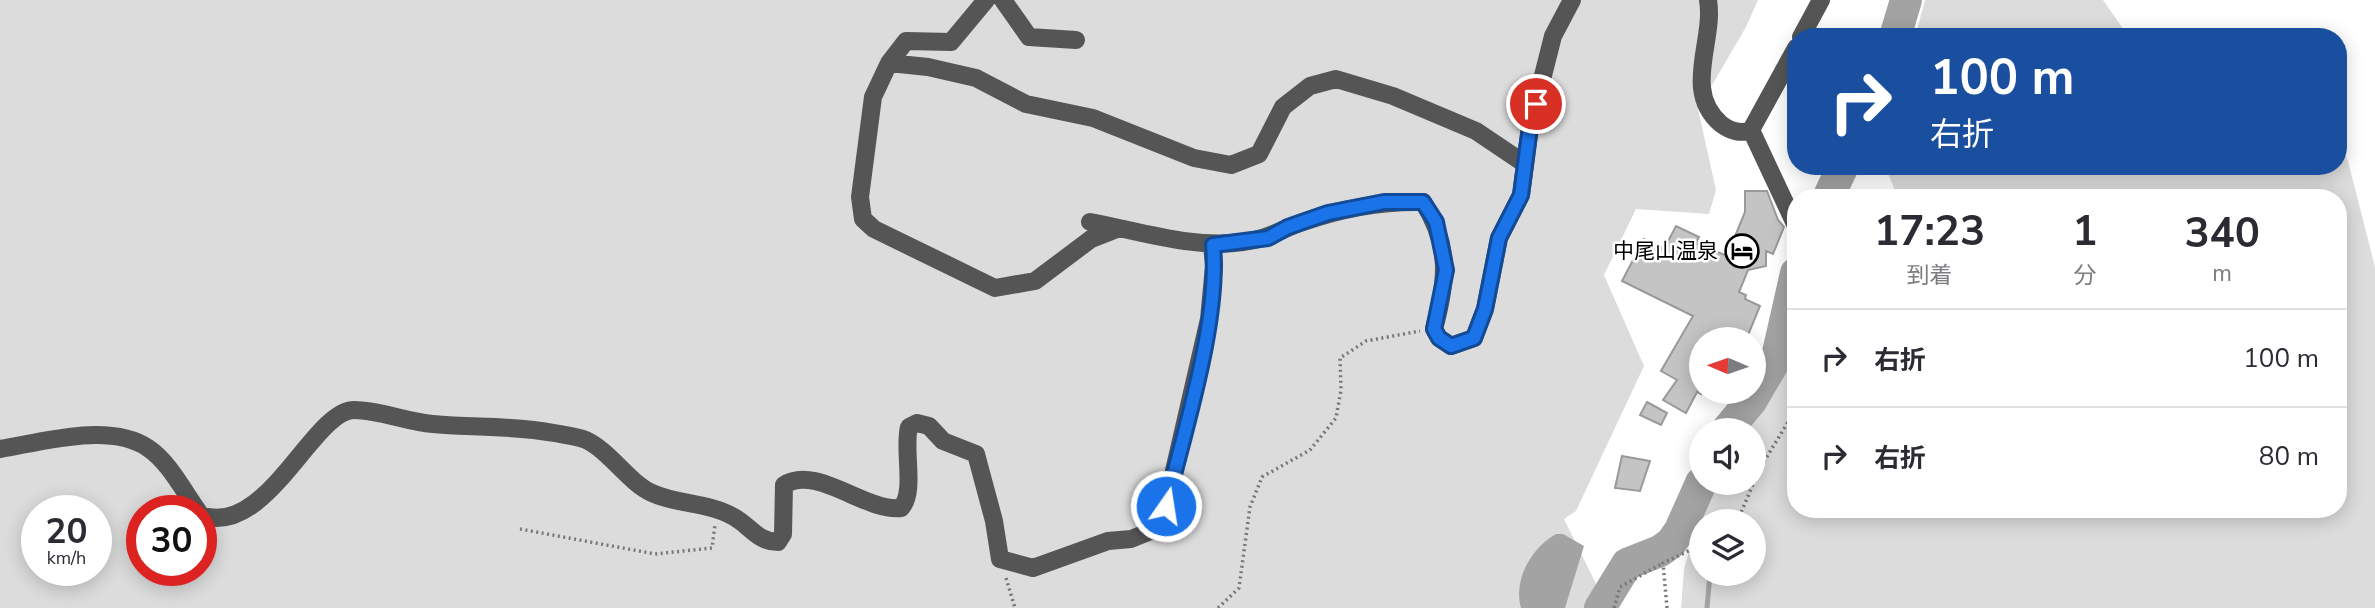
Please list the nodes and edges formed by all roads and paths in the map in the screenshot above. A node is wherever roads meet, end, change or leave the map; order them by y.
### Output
1 (986, 0) edge
2 (1003, 0) edge
3 (1572, 0) edge
4 (1707, 0) edge
5 (1821, 0) edge
6 (1806, 28) edge
7 (1076, 40) dead end
8 (889, 64) junction
9 (1787, 64) edge
10 (1751, 130) junction
11 (1525, 164) junction
12 (1787, 209) edge
13 (1090, 222) dead end
14 (1121, 228) junction
15 (1213, 245) junction
16 (1434, 329) junction
17 (1787, 424) edge
18 (0, 449) edge
19 (187, 495) edge
20 (717, 509) junction
21 (1743, 509) edge
22 (217, 518) edge
23 (520, 529) dead end
24 (1689, 551) edge
25 (1000, 559) junction
26 (1663, 563) junction
27 (1015, 608) edge
28 (1218, 608) edge
29 (1614, 608) edge
30 (1667, 608) edge

1 - 8 street
2 - 7 street
3 - 11 street
4 - 10 street
5 - 6 street
8 - 11 street
8 - 14 street
9 - 10 street
10 - 12 street
11 - 16 street
13 - 14 street
14 - 15 street
15 - 16 street
15 - 25 street
16 - 28 path
17 - 21 path
18 - 19 street
20 - 22 street
20 - 23 path
20 - 25 street
24 - 26 path
25 - 27 path
26 - 29 path
26 - 30 path

